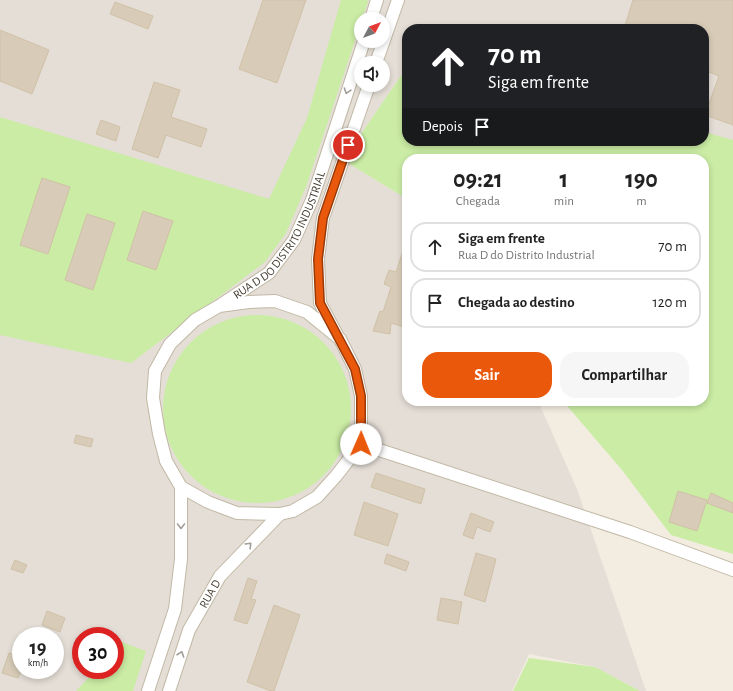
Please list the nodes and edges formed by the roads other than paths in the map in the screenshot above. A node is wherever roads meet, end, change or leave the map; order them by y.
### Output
1 (377, 0) edge
2 (398, 0) edge
3 (373, 12) edge
4 (362, 48) edge
5 (378, 56) edge
6 (367, 92) edge
7 (219, 306) junction
8 (340, 339) junction
9 (361, 444) junction
10 (181, 487) junction
11 (280, 514) junction
12 (733, 570) edge
13 (148, 691) edge
14 (169, 691) edge

1 - 3 street
2 - 5 street
4 -> 7 street, RUA D DO DISTRITO INDUSTRIAL
6 - 8 street, RUA D DO DISTRITO INDUSTRIAL
7 - 8 street
7 - 10 street, RUA D DO DISTRITO INDUSTRIAL
8 - 9 street, RUA D DO DISTRITO INDUSTRIAL
9 - 11 street
9 - 12 street
10 - 11 street
10 -> 13 street
14 -> 11 street, RUA D

